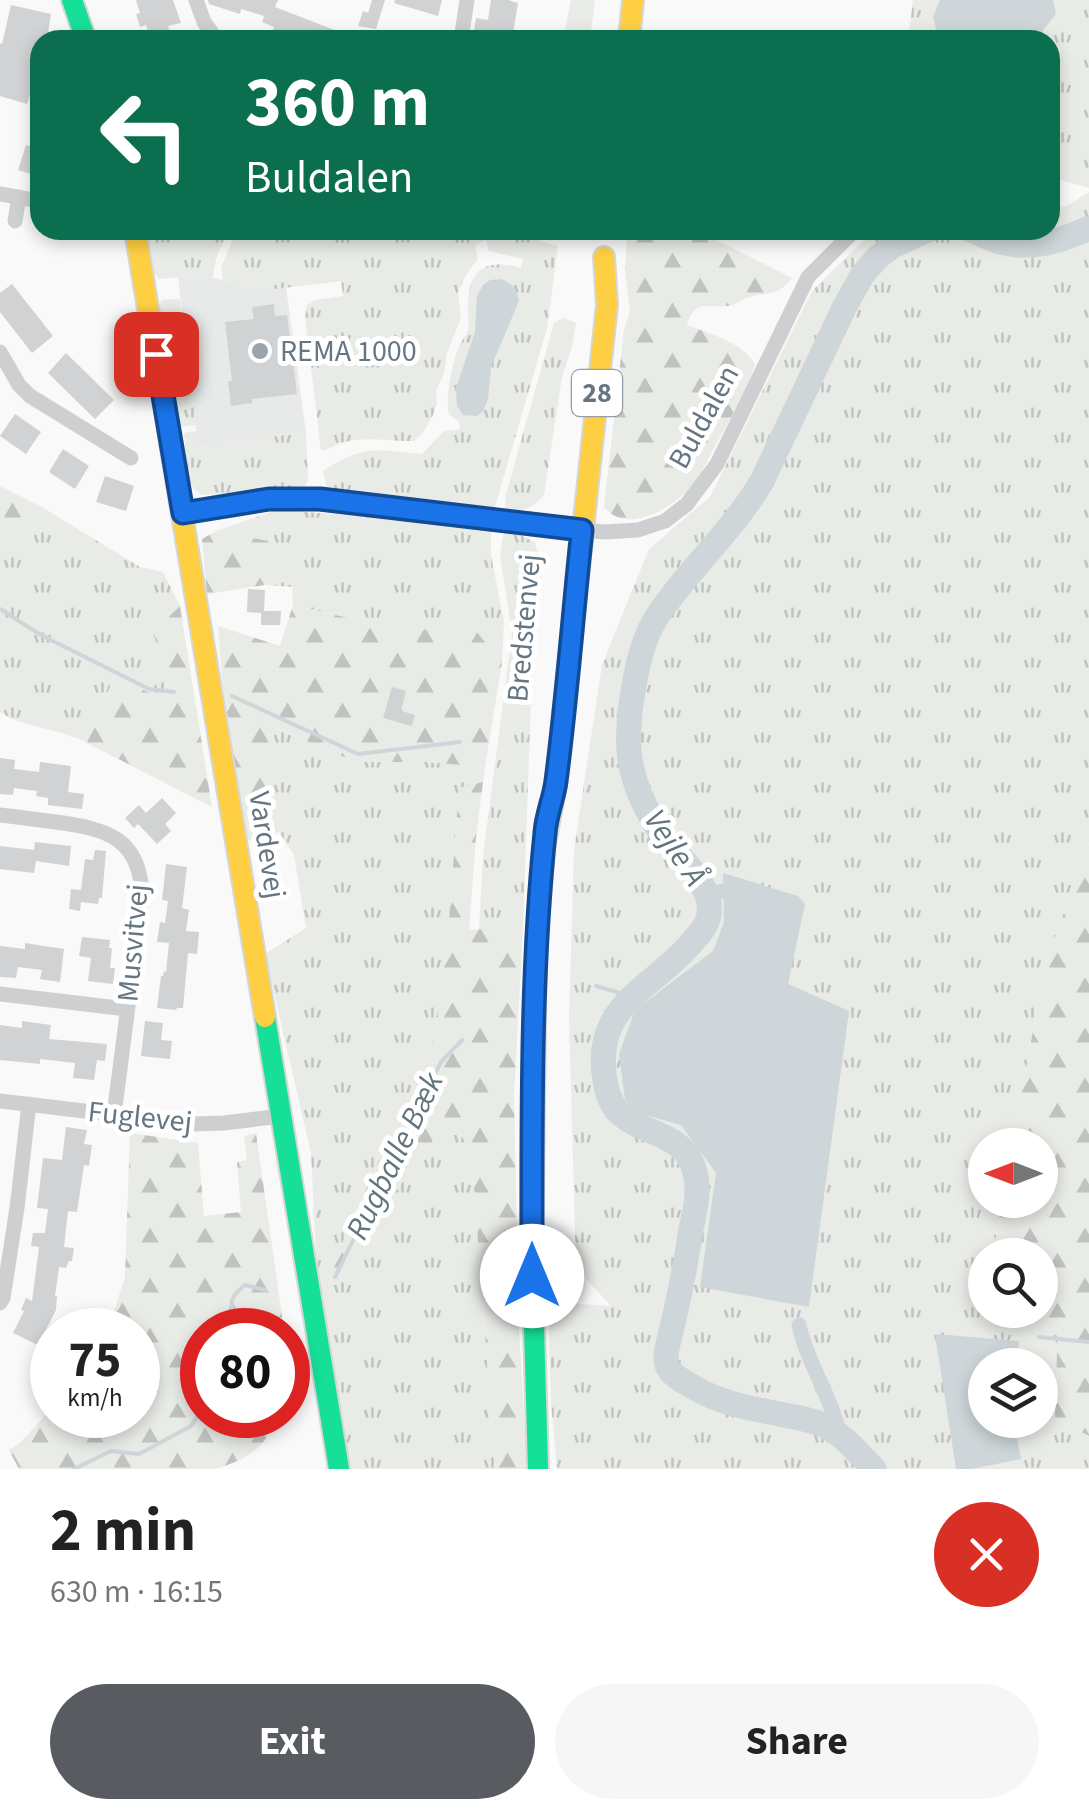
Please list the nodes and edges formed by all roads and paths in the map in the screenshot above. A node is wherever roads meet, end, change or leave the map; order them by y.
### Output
1 (72, 0) edge
2 (196, 0) edge
3 (467, 0) edge
4 (634, 0) edge
5 (82, 30) edge
6 (210, 30) edge
7 (462, 30) edge
8 (630, 30) edge
9 (0, 194) edge
10 (19, 198) junction
11 (30, 200) edge
12 (15, 221) dead end
13 (138, 240) edge
14 (845, 240) edge
15 (605, 250) dead end
16 (0, 352) edge
17 (130, 458) dead end
18 (183, 513) junction
19 (573, 529) junction
20 (0, 815) edge
21 (0, 994) edge
22 (126, 1009) junction
23 (0, 1101) edge
24 (29, 1104) junction
25 (114, 1116) junction
26 (281, 1116) junction
27 (8, 1207) edge
28 (0, 1303) edge
29 (338, 1469) edge
30 (538, 1469) edge

1 - 5 main road
2 - 6 street
3 - 7 street
4 - 8 main road
9 - 10 street
10 - 11 street
10 - 12 street
13 - 18 main road, Vardevej
14 - 19 street, Buldalen
15 - 19 main road, Bredstenvej / 28
16 - 17 street
18 - 19 main road, Buldalen
18 - 26 main road, Vardevej
19 - 30 main road, Bredstenvej / 28
20 - 22 street, Musvitvej
21 - 22 street
22 - 25 street, Musvitvej
23 - 24 street, Fuglevej
24 - 25 street, Fuglevej
24 - 27 street
25 - 26 street, Fuglevej
26 - 29 main road, Vardevej
27 - 28 street

